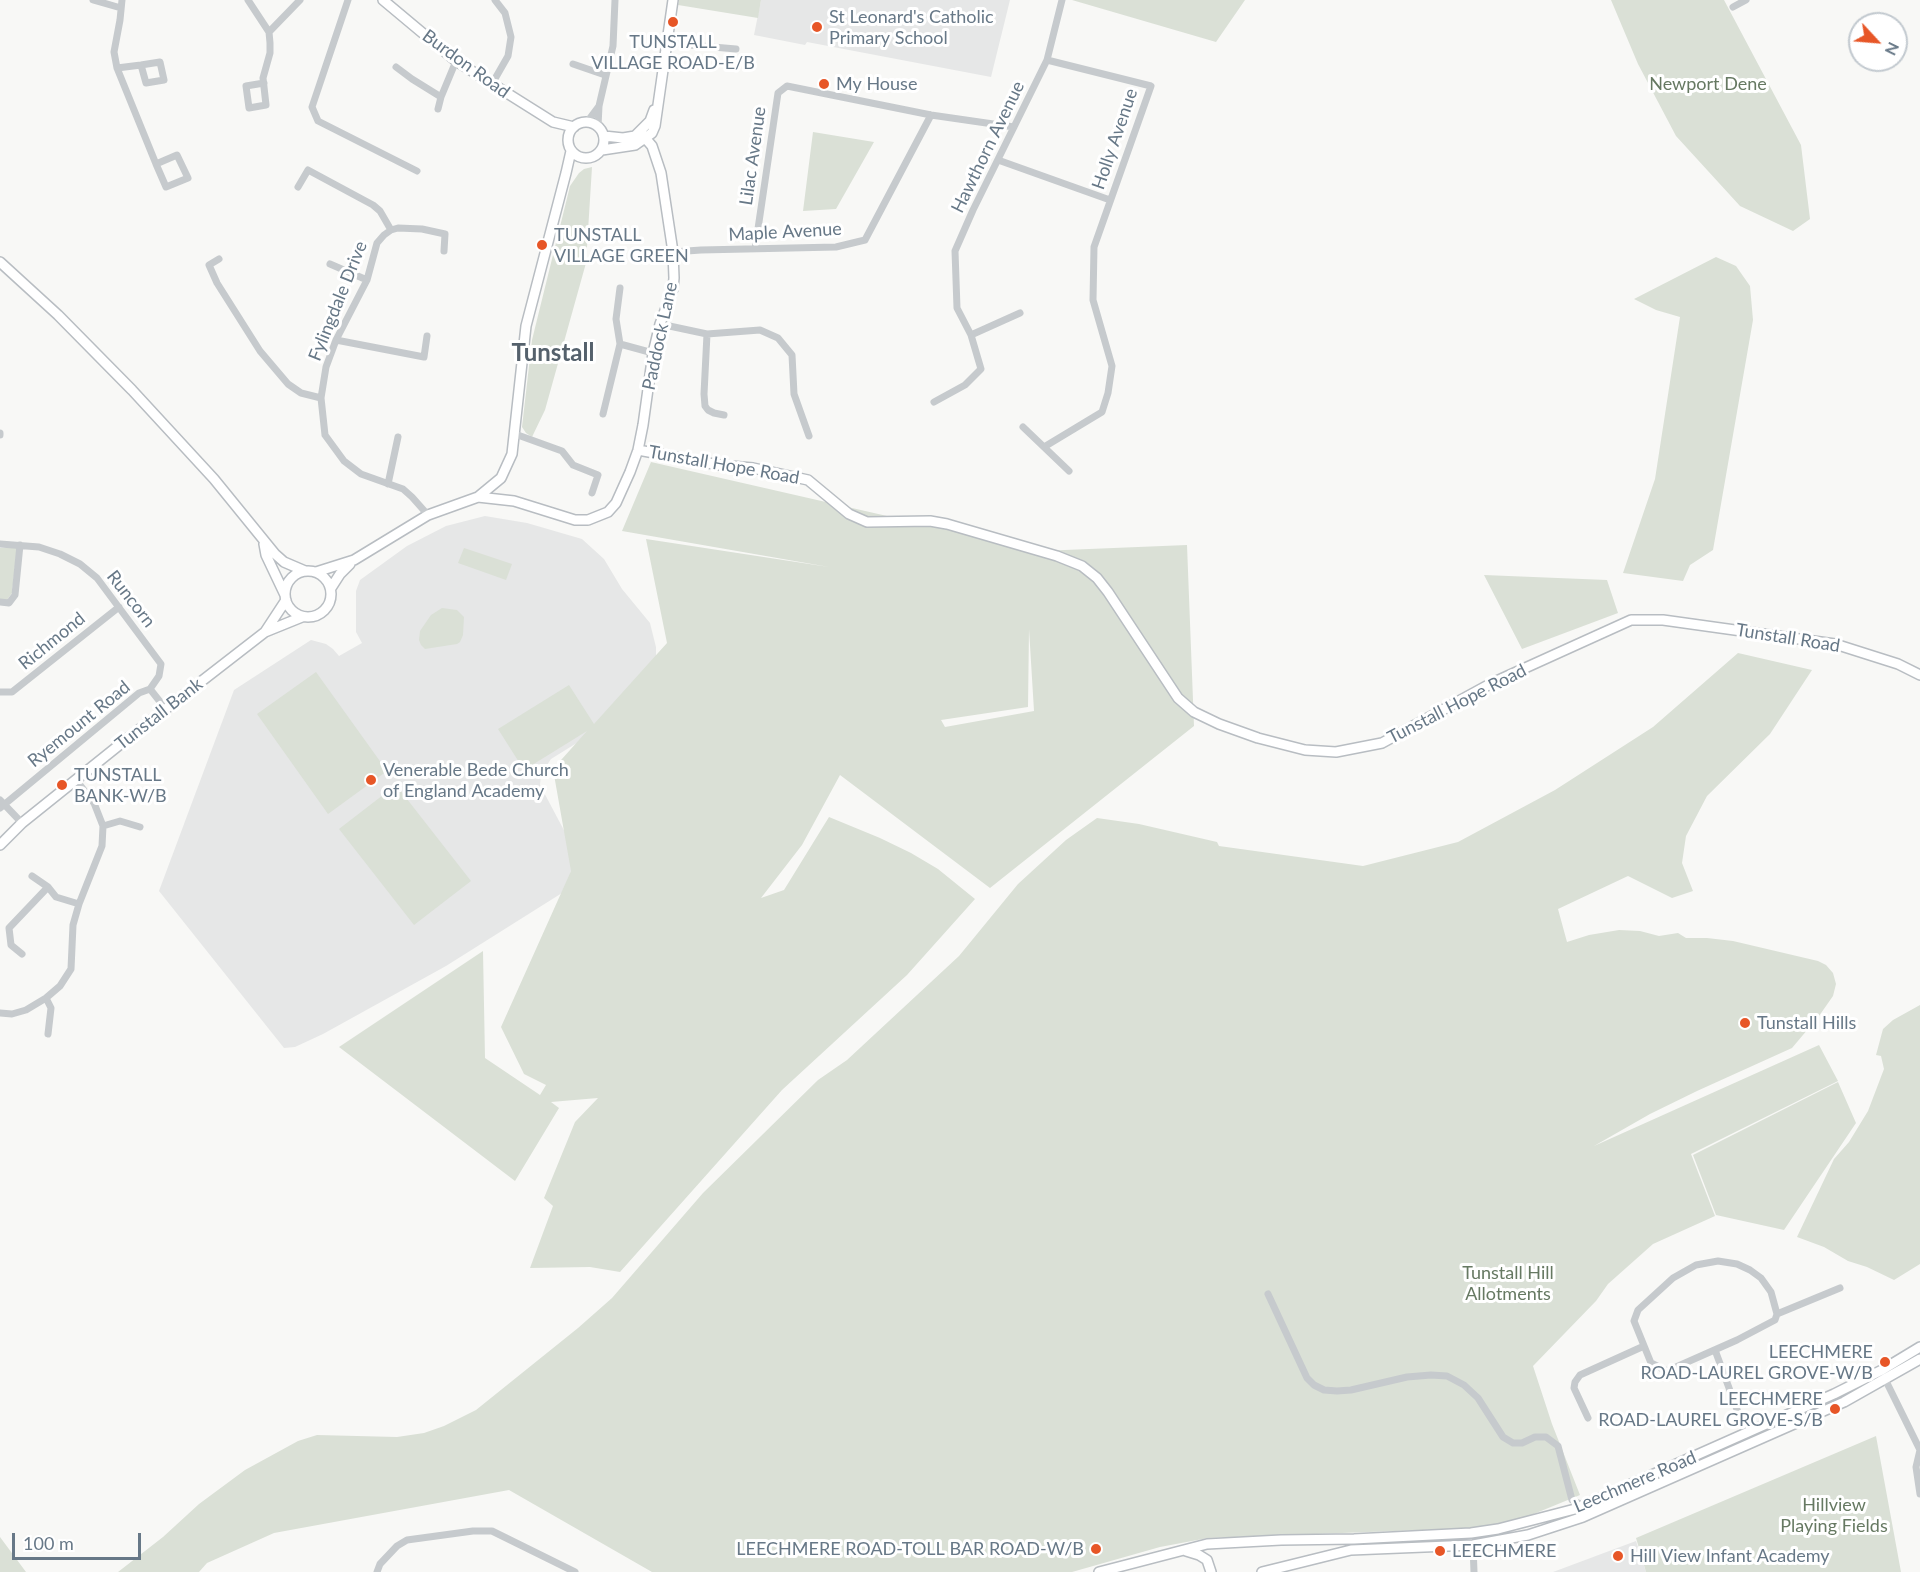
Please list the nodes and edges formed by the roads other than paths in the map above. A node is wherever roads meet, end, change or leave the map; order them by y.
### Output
1 (93, 0) edge
2 (249, 0) edge
3 (300, 0) edge
4 (348, 0) edge
5 (383, 0) edge
6 (495, 0) edge
7 (615, 0) edge
8 (673, 0) edge
9 (1062, 0) edge
10 (1746, 0) edge
11 (122, 4) edge
12 (1733, 7) dead end
13 (269, 32) junction
14 (667, 43) junction
15 (736, 49) dead end
16 (1047, 60) junction
17 (456, 61) junction
18 (141, 64) dead end
19 (573, 64) dead end
20 (117, 68) junction
21 (396, 68) dead end
22 (606, 75) junction
23 (264, 83) junction
24 (492, 84) junction
25 (441, 96) junction
26 (599, 106) junction
27 (438, 109) dead end
28 (931, 115) junction
29 (553, 122) junction
30 (588, 122) junction
31 (598, 126) junction
32 (574, 127) junction
33 (1014, 127) junction
34 (643, 135) junction
35 (604, 136) junction
36 (569, 146) junction
37 (602, 150) junction
38 (584, 159) junction
39 (998, 160) junction
40 (156, 164) junction
41 (417, 171) dead end
42 (566, 173) junction
43 (298, 187) dead end
44 (1110, 200) junction
45 (391, 230) junction
46 (755, 249) junction
47 (444, 252) dead end
48 (672, 252) junction
49 (219, 260) dead end
50 (0, 262) edge
51 (330, 264) dead end
52 (367, 280) junction
53 (620, 288) dead end
54 (1020, 313) dead end
55 (660, 324) junction
56 (707, 334) junction
57 (971, 334) junction
58 (427, 336) dead end
59 (336, 340) junction
60 (620, 344) junction
61 (653, 353) junction
62 (321, 398) junction
63 (934, 402) dead end
64 (603, 414) dead end
65 (724, 415) dead end
66 (1023, 427) dead end
67 (515, 434) junction
68 (809, 436) dead end
69 (398, 437) dead end
70 (1044, 447) junction
71 (638, 450) junction
72 (1069, 471) dead end
73 (388, 484) junction
74 (496, 484) junction
75 (591, 493) dead end
76 (478, 496) junction
77 (514, 501) junction
78 (428, 515) junction
79 (263, 542) junction
80 (0, 544) edge
81 (20, 545) junction
82 (354, 560) junction
83 (305, 571) junction
84 (316, 572) junction
85 (331, 588) junction
86 (285, 597) junction
87 (0, 602) edge
88 (119, 607) junction
89 (302, 617) junction
90 (1651, 620) joint
91 (265, 632) junction
92 (1920, 675) edge
93 (150, 689) junction
94 (0, 692) edge
95 (165, 708) junction
96 (76, 780) junction
97 (1, 804) edge
98 (22, 823) junction
99 (103, 826) junction
100 (140, 827) dead end
101 (0, 845) edge
102 (32, 876) dead end
103 (48, 887) junction
104 (79, 904) junction
105 (22, 954) dead end
106 (46, 998) junction
107 (0, 1013) edge
108 (48, 1034) dead end
109 (1840, 1288) dead end
110 (1268, 1294) dead end
111 (1777, 1314) junction
112 (1644, 1346) junction
113 (1920, 1347) edge
114 (1715, 1350) junction
115 (1920, 1359) edge
116 (1883, 1375) junction
117 (1588, 1418) dead end
118 (1749, 1439) junction
119 (1920, 1450) edge
120 (1920, 1494) edge
121 (1584, 1506) junction
122 (1471, 1533) junction
123 (1473, 1545) junction
124 (1184, 1550) junction
125 (1134, 1562) junction
126 (376, 1572) edge
127 (575, 1572) edge
128 (1099, 1572) edge
129 (1130, 1572) edge
130 (1211, 1572) edge
131 (1262, 1572) edge
132 (1474, 1572) edge

1 - 11 street
2 - 13 street
3 - 13 street
4 - 41 street
5 - 17 main road, Burdon Road
6 - 24 street
7 - 22 street
8 - 14 main road
9 - 16 street, Hawthorn Avenue
10 - 12 street
11 - 20 street
13 - 23 street
14 - 15 street
14 - 34 main road
16 - 33 street, Hawthorn Avenue
16 - 44 street, Holly Avenue
17 - 24 main road, Burdon Road
17 - 25 street
18 - 20 street
19 - 22 street
20 - 40 street
21 - 25 street
22 - 26 street
23 - 23 street
24 - 29 main road, Burdon Road
25 - 27 street
26 - 30 street
26 - 31 street
28 - 33 street, Lilac Avenue
28 - 46 street, Maple Avenue
28 - 46 street, Lilac Avenue
29 - 32 main road, Burdon Road
29 - 36 main road, Burdon Road
30 - 31 main road
30 - 32 main road
31 - 35 main road
32 - 36 main road
33 - 39 street, Hawthorn Avenue
34 - 35 main road
34 - 37 main road
34 - 48 main road, Paddock Lane
35 - 37 main road
36 - 38 main road
36 - 42 main road
37 - 38 main road
38 - 42 main road
39 - 44 street
39 - 57 street, Hawthorn Avenue
40 - 40 street
42 - 67 main road
43 - 45 street
44 - 70 street, Holly Avenue
45 - 47 street, Fylingdale Drive
45 - 52 street, Fylingdale Drive
46 - 48 street, Maple Avenue
48 - 55 main road, Paddock Lane
49 - 62 street
50 - 79 main road
51 - 52 street
52 - 59 street, Fylingdale Drive
53 - 60 street
54 - 57 street
55 - 56 street
55 - 61 main road, Paddock Lane
56 - 65 street
56 - 68 street
57 - 63 street
58 - 59 street
59 - 62 street, Fylingdale Drive
60 - 61 street
60 - 64 street
61 - 71 main road, Paddock Lane
62 - 73 street, Fylingdale Drive
66 - 70 street
67 - 74 main road
67 - 75 street
69 - 73 street
70 - 72 street
71 - 77 main road, Paddock Lane
71 - 90 main road, Tunstall Hope Road
73 - 78 street, Fylingdale Drive
74 - 76 main road
74 - 77 main road, Paddock Lane
76 - 77 main road, Paddock Lane
76 - 78 main road
78 - 82 main road
79 - 83 main road
79 - 86 main road
80 - 81 street, Runcorn
81 - 87 street
81 - 88 street, Runcorn
82 - 84 main road
82 - 85 main road
83 - 84 main road
83 - 86 main road
84 - 85 main road
85 - 89 main road
86 - 89 main road
86 - 91 main road, Tunstall Bank
88 - 93 street, Runcorn
88 - 94 street, Richmond
89 - 91 main road, Tunstall Bank
90 - 92 main road, Tunstall Road
91 - 95 main road, Tunstall Bank
93 - 95 street
93 - 97 street, Ryemount Road
95 - 96 main road, Tunstall Bank
96 - 98 main road, Tunstall Bank
96 - 99 street
97 - 98 street
98 - 101 main road, Tunstall Bank
99 - 100 street
99 - 104 street
102 - 103 street
103 - 104 street
103 - 105 street
104 - 106 street
106 - 107 street
106 - 108 street
109 - 111 street
110 - 121 street
111 - 112 street
111 - 114 street
112 - 114 street
112 - 117 street
113 - 116 main road, Leechmere Road
114 - 118 street
115 - 116 main road, Leechmere Road
116 - 118 main road, Leechmere Road
116 - 119 street
118 - 121 main road, Leechmere Road
118 - 123 main road, Leechmere Road
119 - 120 street
121 - 122 main road, Leechmere Road
122 - 123 main road
122 - 124 main road, Leechmere Road
123 - 131 main road, Leechmere Road
123 - 132 street
124 - 125 main road, Leechmere Road
124 - 130 main road
125 - 128 main road, Leechmere Road
125 - 129 main road
126 - 127 street

